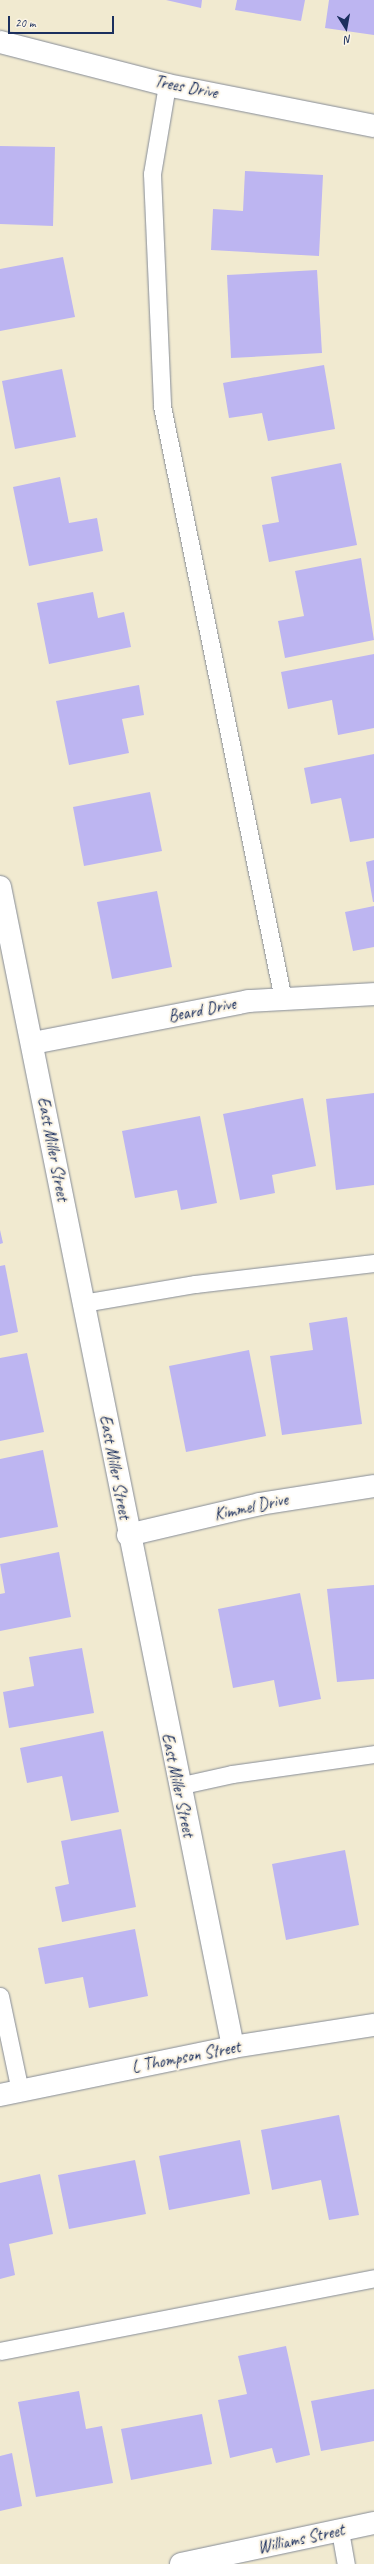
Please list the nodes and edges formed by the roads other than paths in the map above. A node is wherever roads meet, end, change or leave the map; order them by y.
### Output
1 (0, 42) edge
2 (167, 84) junction
3 (374, 126) edge
4 (0, 887) edge
5 (374, 994) edge
6 (283, 999) junction
7 (33, 1043) junction
8 (374, 1262) edge
9 (83, 1303) junction
10 (374, 1486) edge
11 (128, 1535) junction
12 (374, 1754) edge
13 (178, 1786) junction
14 (0, 1996) edge
15 (374, 2025) edge
16 (233, 2047) junction
17 (10, 2093) edge
18 (374, 2278) edge
19 (0, 2351) edge
20 (374, 2523) edge
21 (340, 2531) junction
22 (180, 2564) edge
23 (346, 2564) edge

1 - 2 street, Trees Drive
2 - 3 street, Trees Drive
2 - 6 lane
4 - 7 street, East Miller Street
5 - 6 street, Beard Drive
6 - 7 street, Beard Drive
7 - 9 street, East Miller Street
8 - 9 lane
9 - 11 street, East Miller Street
10 - 11 street, Kimmel Drive
11 - 13 street, East Miller Street
12 - 13 lane
13 - 16 street, East Miller Street
14 - 17 lane
15 - 16 street, L Thompson Street
16 - 17 street, L Thompson Street
18 - 19 lane
20 - 21 street, Williams Street
21 - 22 street, Williams Street
21 - 23 lane

